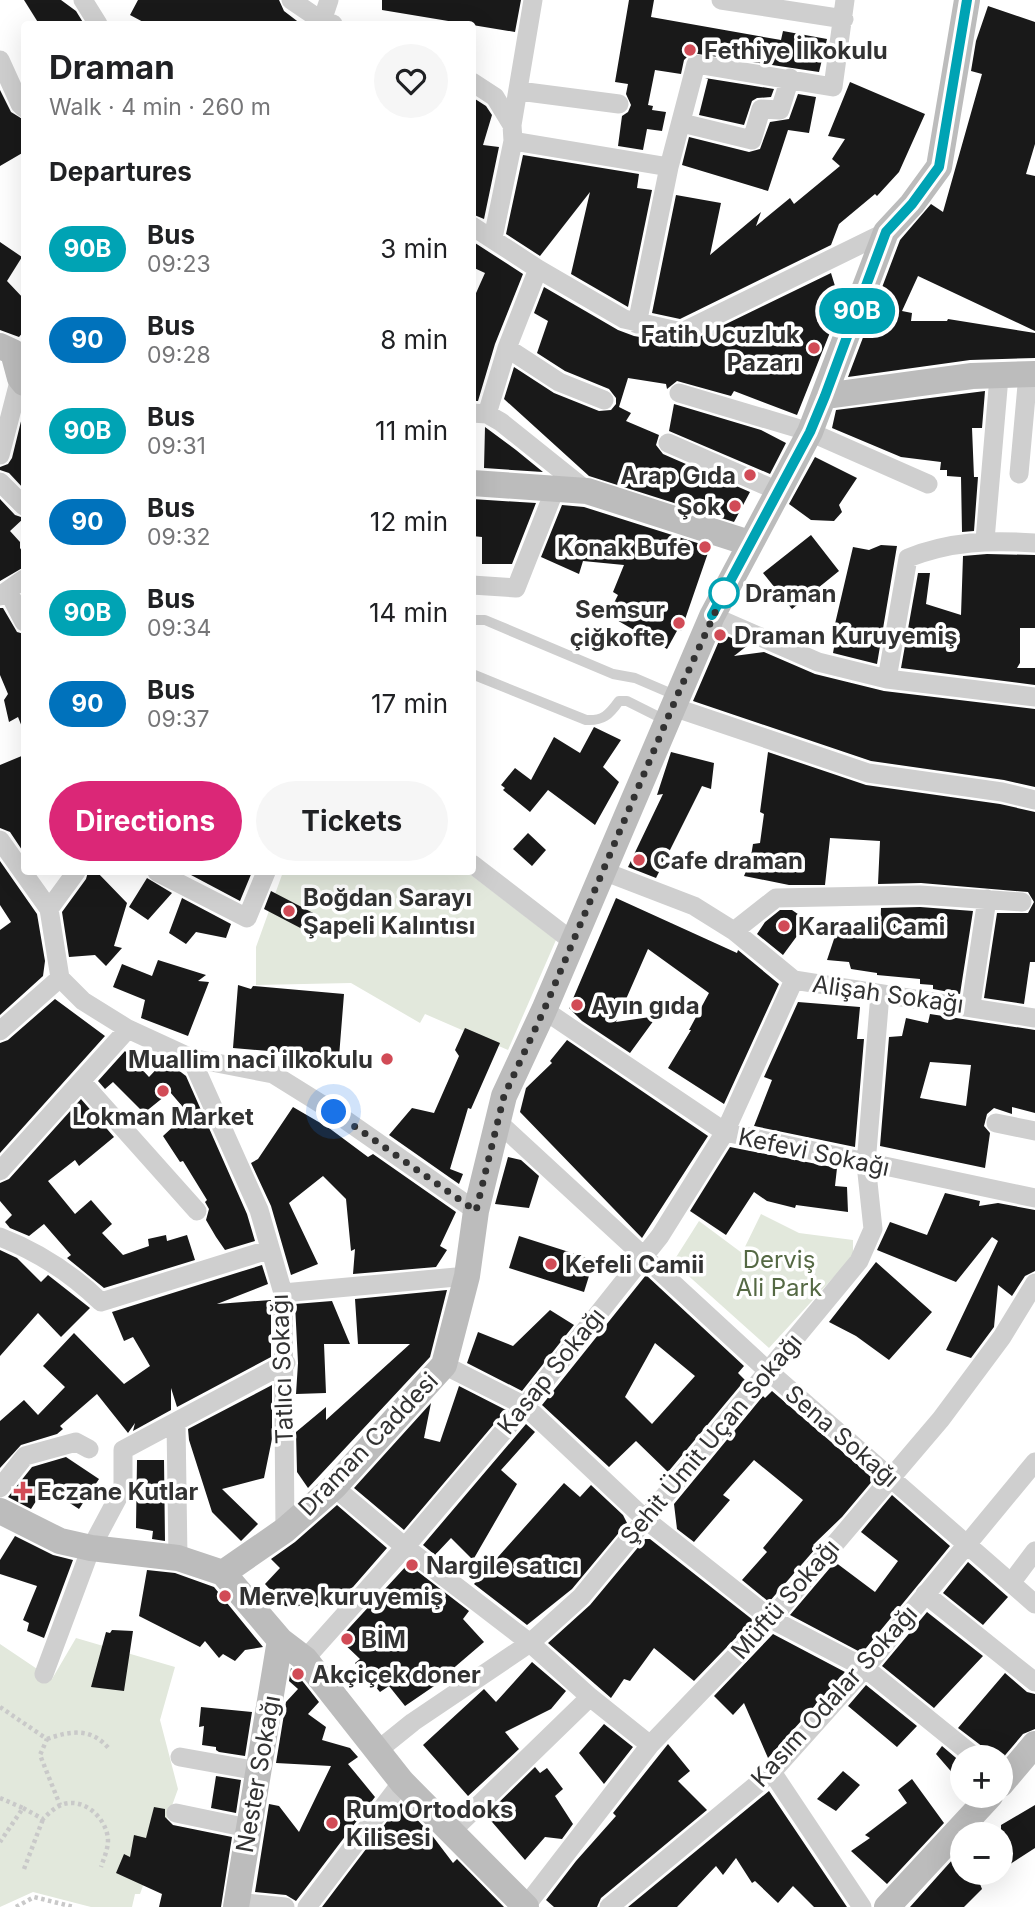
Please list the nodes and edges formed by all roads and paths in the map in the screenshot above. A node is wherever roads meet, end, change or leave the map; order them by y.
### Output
1 (83, 0) edge
2 (291, 0) edge
3 (329, 0) edge
4 (533, 0) edge
5 (721, 0) edge
6 (966, 0) edge
7 (845, 10) edge
8 (99, 21) edge
9 (325, 21) edge
10 (328, 21) edge
11 (0, 60) edge
12 (790, 78) junction
13 (476, 85) edge
14 (519, 91) junction
15 (619, 104) dead end
16 (21, 105) edge
17 (682, 123) junction
18 (513, 133) junction
19 (669, 167) junction
20 (476, 228) edge
21 (886, 232) junction
22 (493, 238) junction
23 (538, 269) junction
24 (637, 324) junction
25 (13, 347) edge
26 (507, 348) junction
27 (1031, 374) edge
28 (21, 377) edge
29 (999, 377) junction
30 (21, 384) edge
31 (679, 393) dead end
32 (825, 396) junction
33 (604, 400) dead end
34 (480, 413) edge
35 (810, 432) junction
36 (668, 443) dead end
37 (0, 455) edge
38 (1018, 474) dead end
39 (0, 482) edge
40 (476, 483) edge
41 (929, 484) dead end
42 (555, 489) junction
43 (587, 491) junction
44 (778, 491) junction
45 (21, 503) edge
46 (985, 540) junction
47 (750, 543) junction
48 (1035, 543) edge
49 (21, 581) edge
50 (476, 585) edge
51 (4, 593) edge
52 (712, 615) junction
53 (21, 618) edge
54 (476, 620) edge
55 (476, 676) edge
56 (887, 679) junction
57 (1035, 697) edge
58 (672, 708) junction
59 (1035, 800) edge
60 (0, 840) edge
61 (476, 867) edge
62 (21, 870) edge
63 (603, 871) junction
64 (24, 875) edge
65 (74, 875) edge
66 (163, 875) edge
67 (265, 875) edge
68 (987, 899) junction
69 (1022, 902) dead end
70 (48, 909) junction
71 (734, 931) junction
72 (572, 941) junction
73 (60, 978) junction
74 (794, 979) junction
75 (880, 994) junction
76 (971, 1005) junction
77 (544, 1010) junction
78 (1035, 1018) edge
79 (128, 1029) junction
80 (0, 1031) edge
81 (191, 1058) junction
82 (82, 1081) junction
83 (498, 1122) junction
84 (996, 1123) dead end
85 (724, 1132) junction
86 (1035, 1132) edge
87 (866, 1164) junction
88 (0, 1171) edge
89 (1035, 1198) edge
90 (197, 1211) dead end
91 (476, 1211) junction
92 (0, 1237) edge
93 (268, 1250) junction
94 (645, 1255) junction
95 (467, 1276) junction
96 (1035, 1283) edge
97 (283, 1293) junction
98 (286, 1363) junction
99 (444, 1365) junction
100 (767, 1370) junction
101 (525, 1406) junction
102 (176, 1422) junction
103 (89, 1449) dead end
104 (1035, 1462) edge
105 (890, 1478) junction
106 (334, 1487) junction
107 (0, 1488) edge
108 (0, 1511) edge
109 (645, 1519) junction
110 (285, 1530) junction
111 (967, 1542) junction
112 (405, 1547) junction
113 (91, 1548) junction
114 (1035, 1551) edge
115 (178, 1558) junction
116 (223, 1573) junction
117 (1011, 1583) junction
118 (925, 1594) junction
119 (1035, 1604) edge
120 (771, 1619) junction
121 (280, 1640) junction
122 (530, 1643) junction
123 (306, 1659) junction
124 (865, 1668) junction
125 (44, 1674) dead end
126 (1035, 1682) edge
127 (590, 1697) junction
128 (0, 1707) edge
129 (47, 1739) junction
130 (1035, 1744) edge
131 (650, 1745) junction
132 (960, 1745) edge
133 (110, 1750) dead end
134 (377, 1751) junction
135 (180, 1757) dead end
136 (1013, 1769) edge
137 (258, 1771) junction
138 (772, 1772) junction
139 (402, 1782) junction
140 (0, 1798) edge
141 (60, 1805) junction
142 (23, 1808) junction
143 (978, 1808) edge
144 (176, 1813) dead end
145 (43, 1819) junction
146 (248, 1828) junction
147 (452, 1831) junction
148 (0, 1842) edge
149 (101, 1867) dead end
150 (24, 1869) dead end
151 (237, 1905) edge
152 (16, 1907) edge
153 (74, 1907) edge
154 (285, 1907) edge
155 (307, 1907) edge
156 (526, 1907) edge
157 (609, 1907) edge
158 (862, 1907) edge
159 (887, 1907) edge

1 - 8 street
2 - 9 street
3 - 10 street
4 - 14 street
5 - 7 street
6 - 21 street
7 - 12 street
11 - 16 street
12 - 17 street
12 - 17 street
13 - 18 street
14 - 15 street
14 - 18 street
17 - 19 street
18 - 19 street
18 - 22 street
19 - 24 street
20 - 22 street
21 - 24 street
21 - 32 street, Draman Caddesi
22 - 23 street
23 - 24 street
23 - 26 street
25 - 28 street
26 - 33 street
26 - 34 street
27 - 29 street
27 - 38 street
29 - 32 street
29 - 46 street
30 - 37 street
31 - 35 street
32 - 35 street, Draman Caddesi
34 - 43 street
35 - 41 street
35 - 44 street, Draman Caddesi
36 - 44 street
39 - 45 street
40 - 42 street
42 - 43 street
42 - 50 street
43 - 47 street
44 - 47 street, Draman Caddesi
46 - 48 street
46 - 56 street
47 - 52 street, Draman Caddesi
49 - 51 street
51 - 53 street
52 - 56 street
52 - 58 street, Draman Caddesi
54 - 58 lane
55 - 58 lane
56 - 57 street
58 - 59 street
58 - 63 street, Draman Caddesi
60 - 62 street
61 - 72 street
63 - 71 street, Alişah Sokağı
63 - 72 street, Draman Caddesi
64 - 70 street
65 - 70 street
66 - 67 street
68 - 69 street
68 - 71 street
68 - 76 street
70 - 73 street
71 - 74 street, Alişah Sokağı
72 - 77 street, Draman Caddesi
73 - 79 street
73 - 80 street
74 - 75 street, Alişah Sokağı
74 - 85 street, Kasap Sokağı
75 - 76 street, Alişah Sokağı
75 - 87 street, Şehit Ümit Uçan Sokağı
76 - 78 street, Alişah Sokağı
77 - 83 street, Draman Caddesi
77 - 85 street, Kefevi Sokağı
79 - 81 street
79 - 82 street
81 - 91 street
81 - 93 street, Tatlıcı Sokağı
82 - 88 street
82 - 90 street
83 - 91 street, Draman Caddesi
83 - 94 street, Sena Sokağı
84 - 86 street
85 - 87 street, Kefevi Sokağı
85 - 94 street, Kasap Sokağı
87 - 89 street, Kefevi Sokağı
87 - 100 street, Şehit Ümit Uçan Sokağı
91 - 95 street, Draman Caddesi
92 - 93 street
93 - 97 street, Tatlıcı Sokağı
94 - 100 street, Sena Sokağı
94 - 101 street, Kasap Sokağı
95 - 97 street
95 - 99 street, Draman Caddesi
96 - 105 street, Müftü Sokağı
97 - 98 street, Tatlıcı Sokağı
98 - 102 street
98 - 110 street, Tatlıcı Sokağı
99 - 101 street
99 - 106 street, Draman Caddesi
100 - 105 street, Sena Sokağı
100 - 109 street, Şehit Ümit Uçan Sokağı
101 - 109 street
101 - 112 street, Kasap Sokağı
102 - 113 street
102 - 115 street
103 - 107 street
104 - 111 street, Kasım Odalar Sokağı
105 - 111 street, Sena Sokağı
105 - 120 street, Müftü Sokağı
106 - 110 street, Draman Caddesi
106 - 112 street
108 - 113 street
109 - 120 street
109 - 122 street, Şehit Ümit Uçan Sokağı
110 - 116 street, Draman Caddesi
111 - 117 street, Sena Sokağı
111 - 118 street, Kasım Odalar Sokağı
112 - 122 street
112 - 123 street, Kasap Sokağı
113 - 115 street
113 - 125 street
114 - 117 street
115 - 116 street
116 - 121 street
117 - 119 street, Sena Sokağı
118 - 124 street, Kasım Odalar Sokağı
118 - 126 street
120 - 124 street
120 - 131 street, Müftü Sokağı
121 - 123 street
121 - 137 street, Nester Sokağı
122 - 127 street
122 - 134 street, Şehit Ümit Uçan Sokağı
123 - 134 street
124 - 132 street
124 - 138 street, Kasım Odalar Sokağı
127 - 131 street
127 - 147 street
128 - 129 path
129 - 133 path
129 - 141 path
130 - 136 street
131 - 156 street, Müftü Sokağı
134 - 139 street
135 - 137 street
137 - 146 street, Nester Sokağı
138 - 157 street, Kasım Odalar Sokağı
138 - 158 street
139 - 147 street
139 - 155 street
140 - 142 path
141 - 145 path
141 - 149 path
142 - 145 path
142 - 148 path
143 - 159 street
144 - 146 street
145 - 150 path
146 - 151 street, Nester Sokağı
147 - 156 street
151 - 154 street
152 - 153 path

